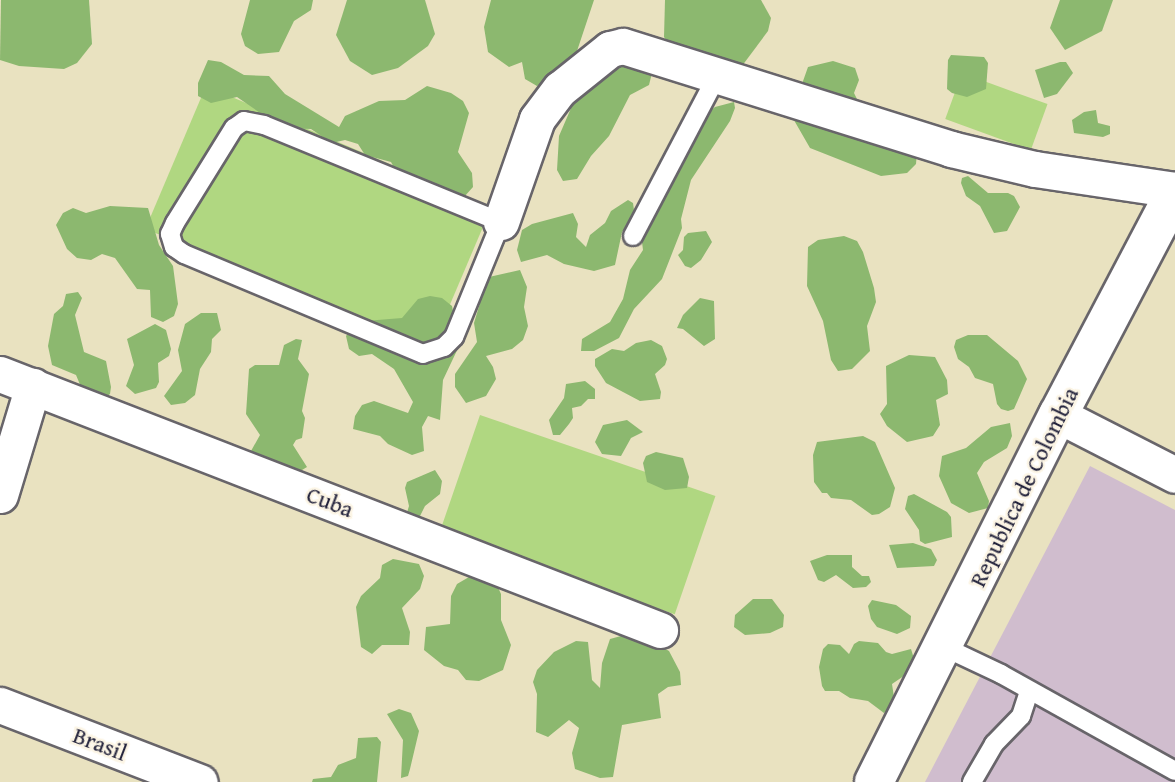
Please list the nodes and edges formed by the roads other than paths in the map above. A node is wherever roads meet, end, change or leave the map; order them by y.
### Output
1 (718, 74) junction
2 (1175, 191) edge
3 (501, 222) junction
4 (633, 236) dead end
5 (0, 373) edge
6 (33, 386) junction
7 (1058, 415) junction
8 (1175, 475) edge
9 (0, 495) edge
10 (660, 630) dead end
11 (944, 647) junction
12 (1029, 692) junction
13 (0, 705) edge
14 (1175, 771) edge
15 (200, 782) edge
16 (874, 782) edge
17 (972, 782) edge

1 - 2 street
1 - 3 street
1 - 4 lane
2 - 7 street, Republica de Colombia
3 - 3 lane
5 - 6 street, Cuba
6 - 9 street
6 - 10 street, Cuba
7 - 8 street
7 - 11 street, Republica de Colombia
11 - 12 lane
11 - 16 street, Republica de Colombia
12 - 14 lane
12 - 17 lane
13 - 15 street, Brasil

